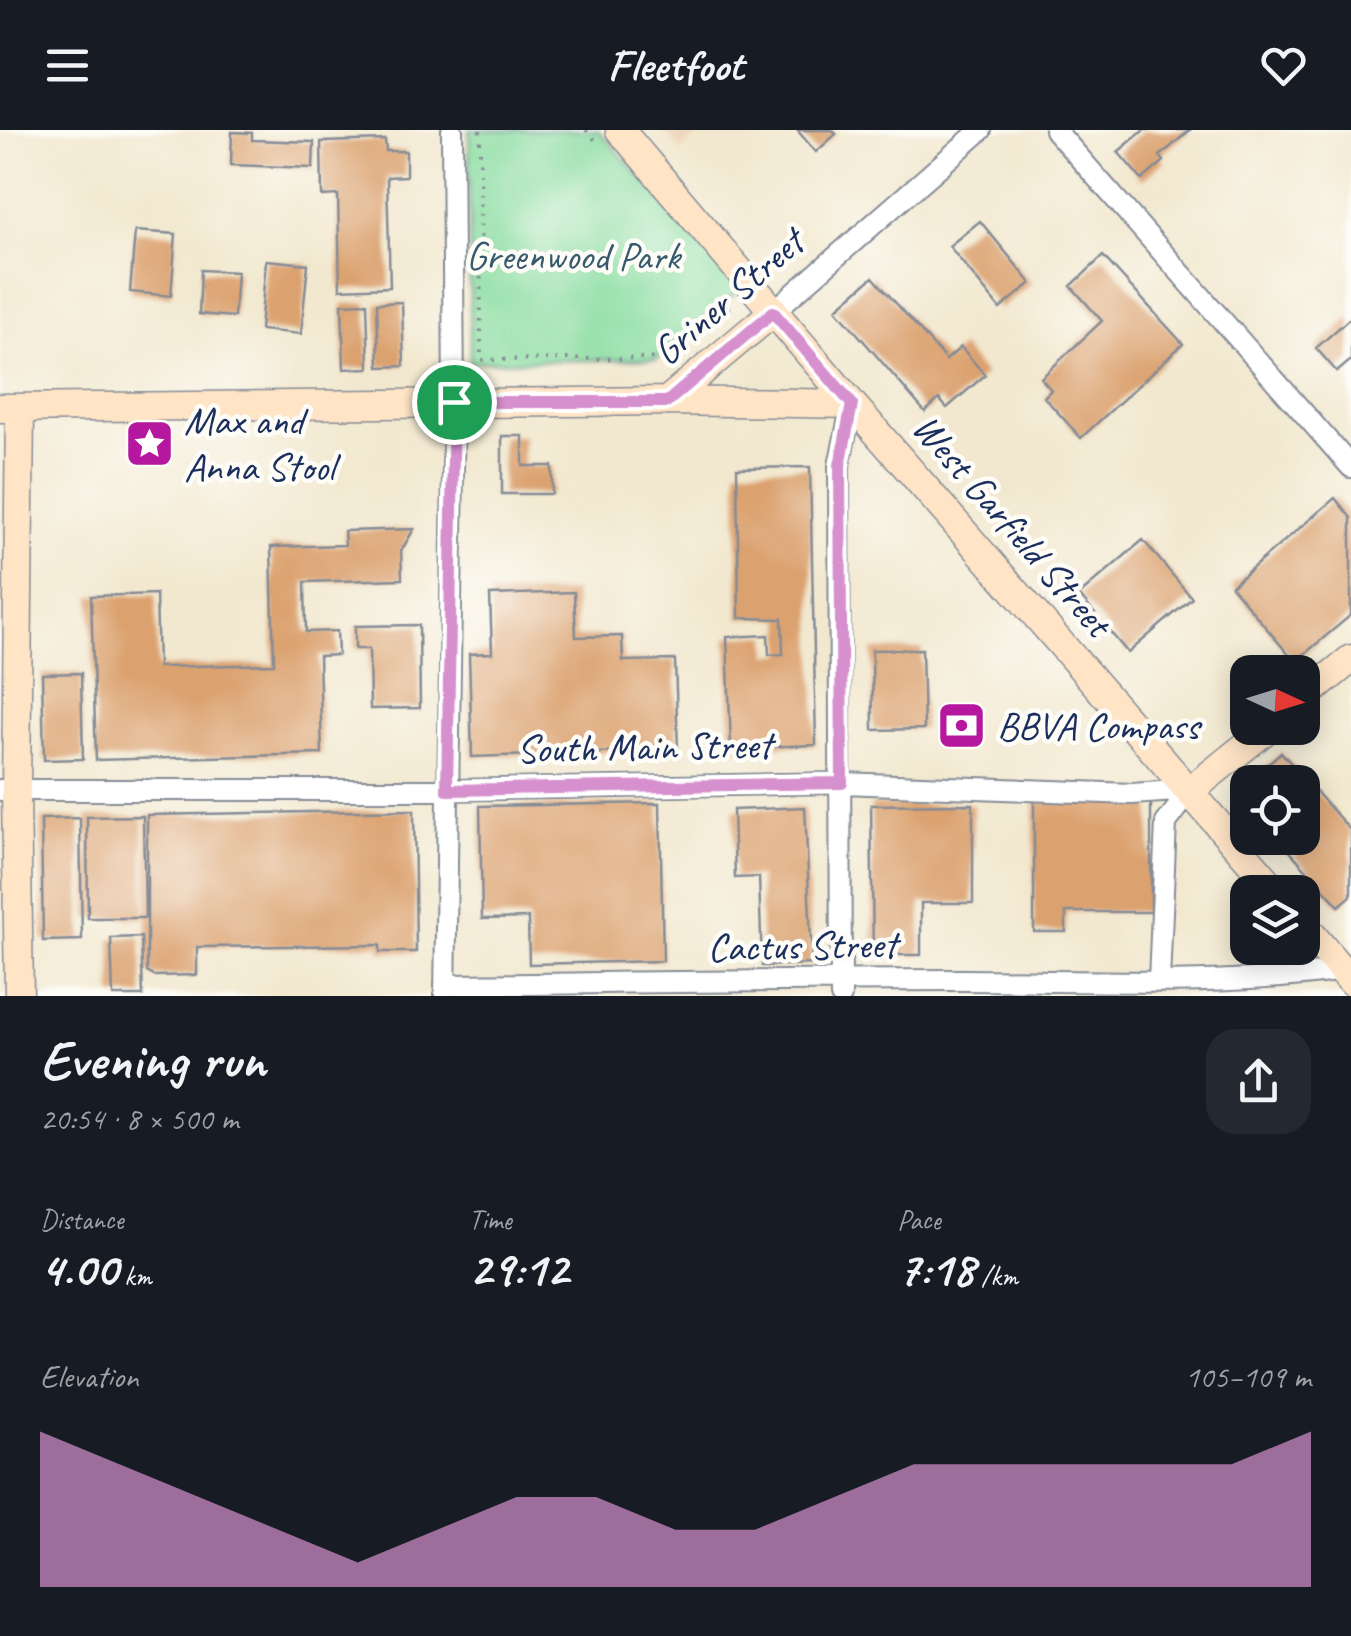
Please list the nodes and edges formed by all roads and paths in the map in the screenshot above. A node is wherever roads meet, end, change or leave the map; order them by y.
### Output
1 (452, 130) edge
2 (480, 130) edge
3 (586, 130) edge
4 (981, 130) edge
5 (1054, 130) edge
6 (610, 137) edge
7 (742, 298) dead end
8 (773, 312) junction
9 (454, 402) junction
10 (667, 402) junction
11 (852, 404) junction
12 (10, 408) edge
13 (1351, 467) edge
14 (1351, 659) edge
15 (1320, 684) edge
16 (1247, 745) edge
17 (842, 783) junction
18 (8, 790) edge
19 (447, 790) junction
20 (1191, 790) junction
21 (1263, 875) edge
22 (1320, 944) edge
23 (1347, 976) edge
24 (1159, 980) junction
25 (1293, 987) edge
26 (841, 988) edge
27 (445, 991) edge
28 (20, 996) edge

1 - 9 street
2 - 7 path
3 - 6 path
4 - 8 street, Griner Street
5 - 13 street
6 - 8 street, West Garfield Street
8 - 10 street, Griner Street
8 - 11 street, West Garfield Street
9 - 10 street, Griner Street
9 - 12 street, Griner Street
9 - 19 street
10 - 11 street
11 - 17 street
11 - 20 street, West Garfield Street
12 - 18 street
14 - 15 street
16 - 20 street
17 - 19 street, South Main Street
17 - 20 street, South Main Street
17 - 26 street
18 - 19 street, South Main Street
18 - 28 street
19 - 27 street
20 - 21 street, West Garfield Street
20 - 24 street
22 - 23 street
23 - 25 street, Cactus Street
24 - 25 street, Cactus Street
24 - 26 street, Cactus Street
26 - 27 street, Cactus Street

